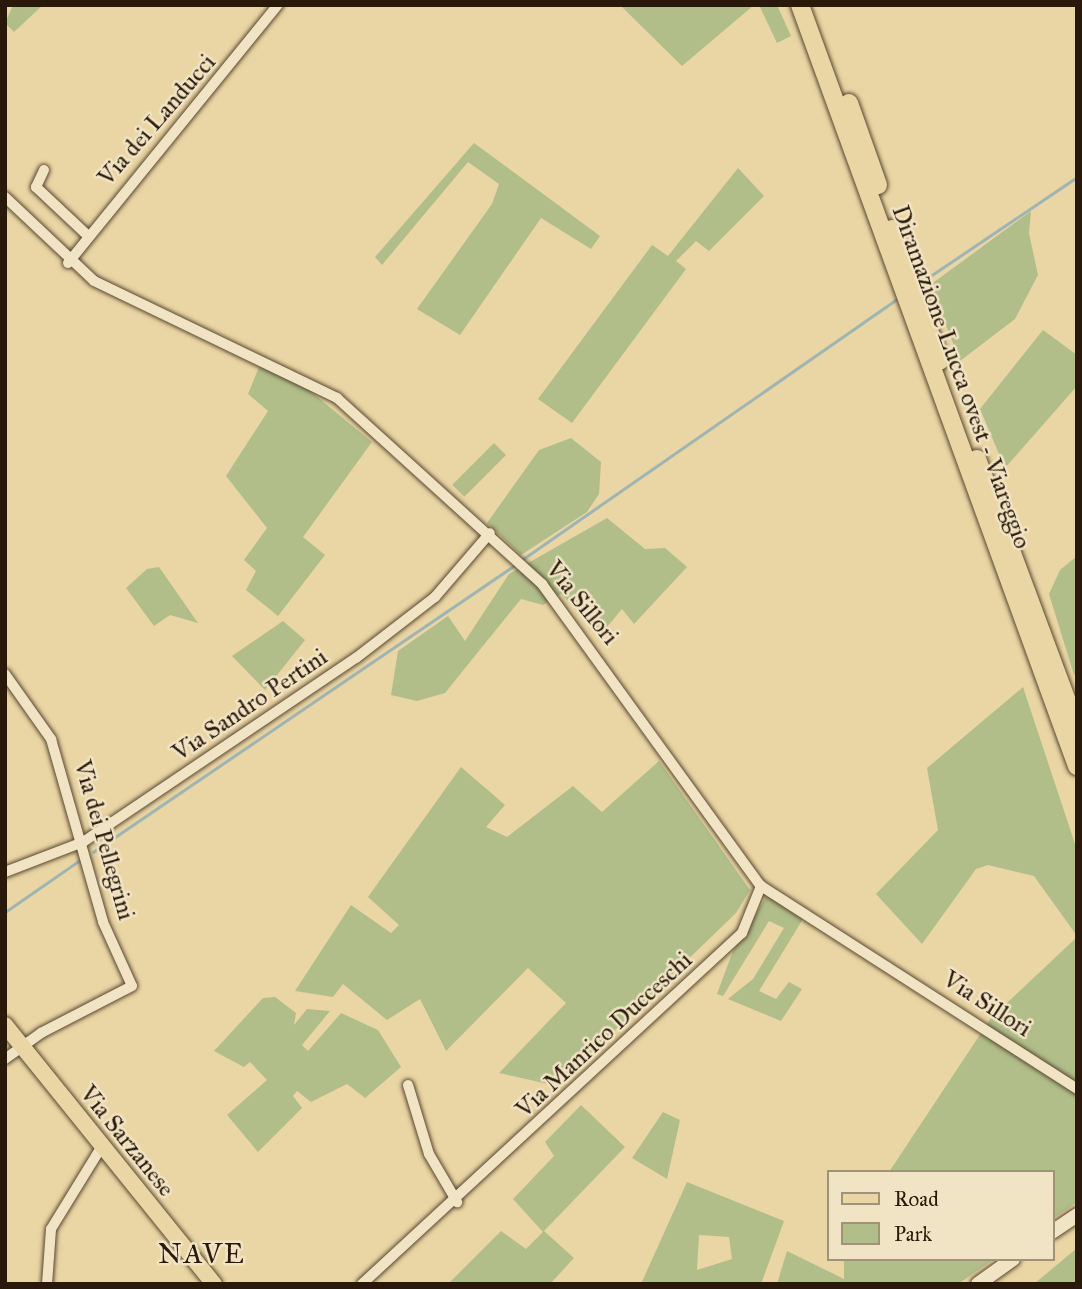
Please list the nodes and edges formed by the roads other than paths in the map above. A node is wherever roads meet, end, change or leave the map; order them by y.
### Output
1 (278, 5) edge
2 (800, 5) edge
3 (812, 5) edge
4 (44, 170) dead end
5 (5, 197) edge
6 (86, 234) junction
7 (68, 263) junction
8 (490, 533) junction
9 (5, 674) edge
10 (1077, 728) edge
11 (1077, 766) edge
12 (83, 842) junction
13 (5, 872) edge
14 (761, 886) junction
15 (5, 1026) edge
16 (22, 1046) junction
17 (5, 1059) edge
18 (408, 1085) dead end
19 (1077, 1089) edge
20 (102, 1146) junction
21 (457, 1202) junction
22 (1077, 1215) edge
23 (1054, 1231) edge
24 (1010, 1261) edge
25 (47, 1284) edge
26 (214, 1284) edge
27 (362, 1284) edge
28 (978, 1284) edge

1 - 6 street, Via dei Landucci
2 - 11 highway, Diramazione Lucca ovest - Viareggio
3 - 10 highway, Diramazione Lucca ovest - Viareggio
4 - 6 street
5 - 7 street, Via Sillori
6 - 7 street, Via dei Landucci
7 - 8 street, Via Sillori
8 - 12 street, Via Sandro Pertini
8 - 14 street, Via Sillori
9 - 12 street, Via dei Pellegrini
12 - 13 street, Via Sandro Pertini
12 - 16 street, Via dei Pellegrini
14 - 19 street, Via Sillori
14 - 21 street, Via Manrico Ducceschi
15 - 16 main road, Via Sarzanese
16 - 17 street
16 - 20 main road, Via Sarzanese
18 - 21 street
20 - 25 street
20 - 26 main road, Via Sarzanese
21 - 27 street, Via Manrico Ducceschi
22 - 23 street
24 - 28 street

